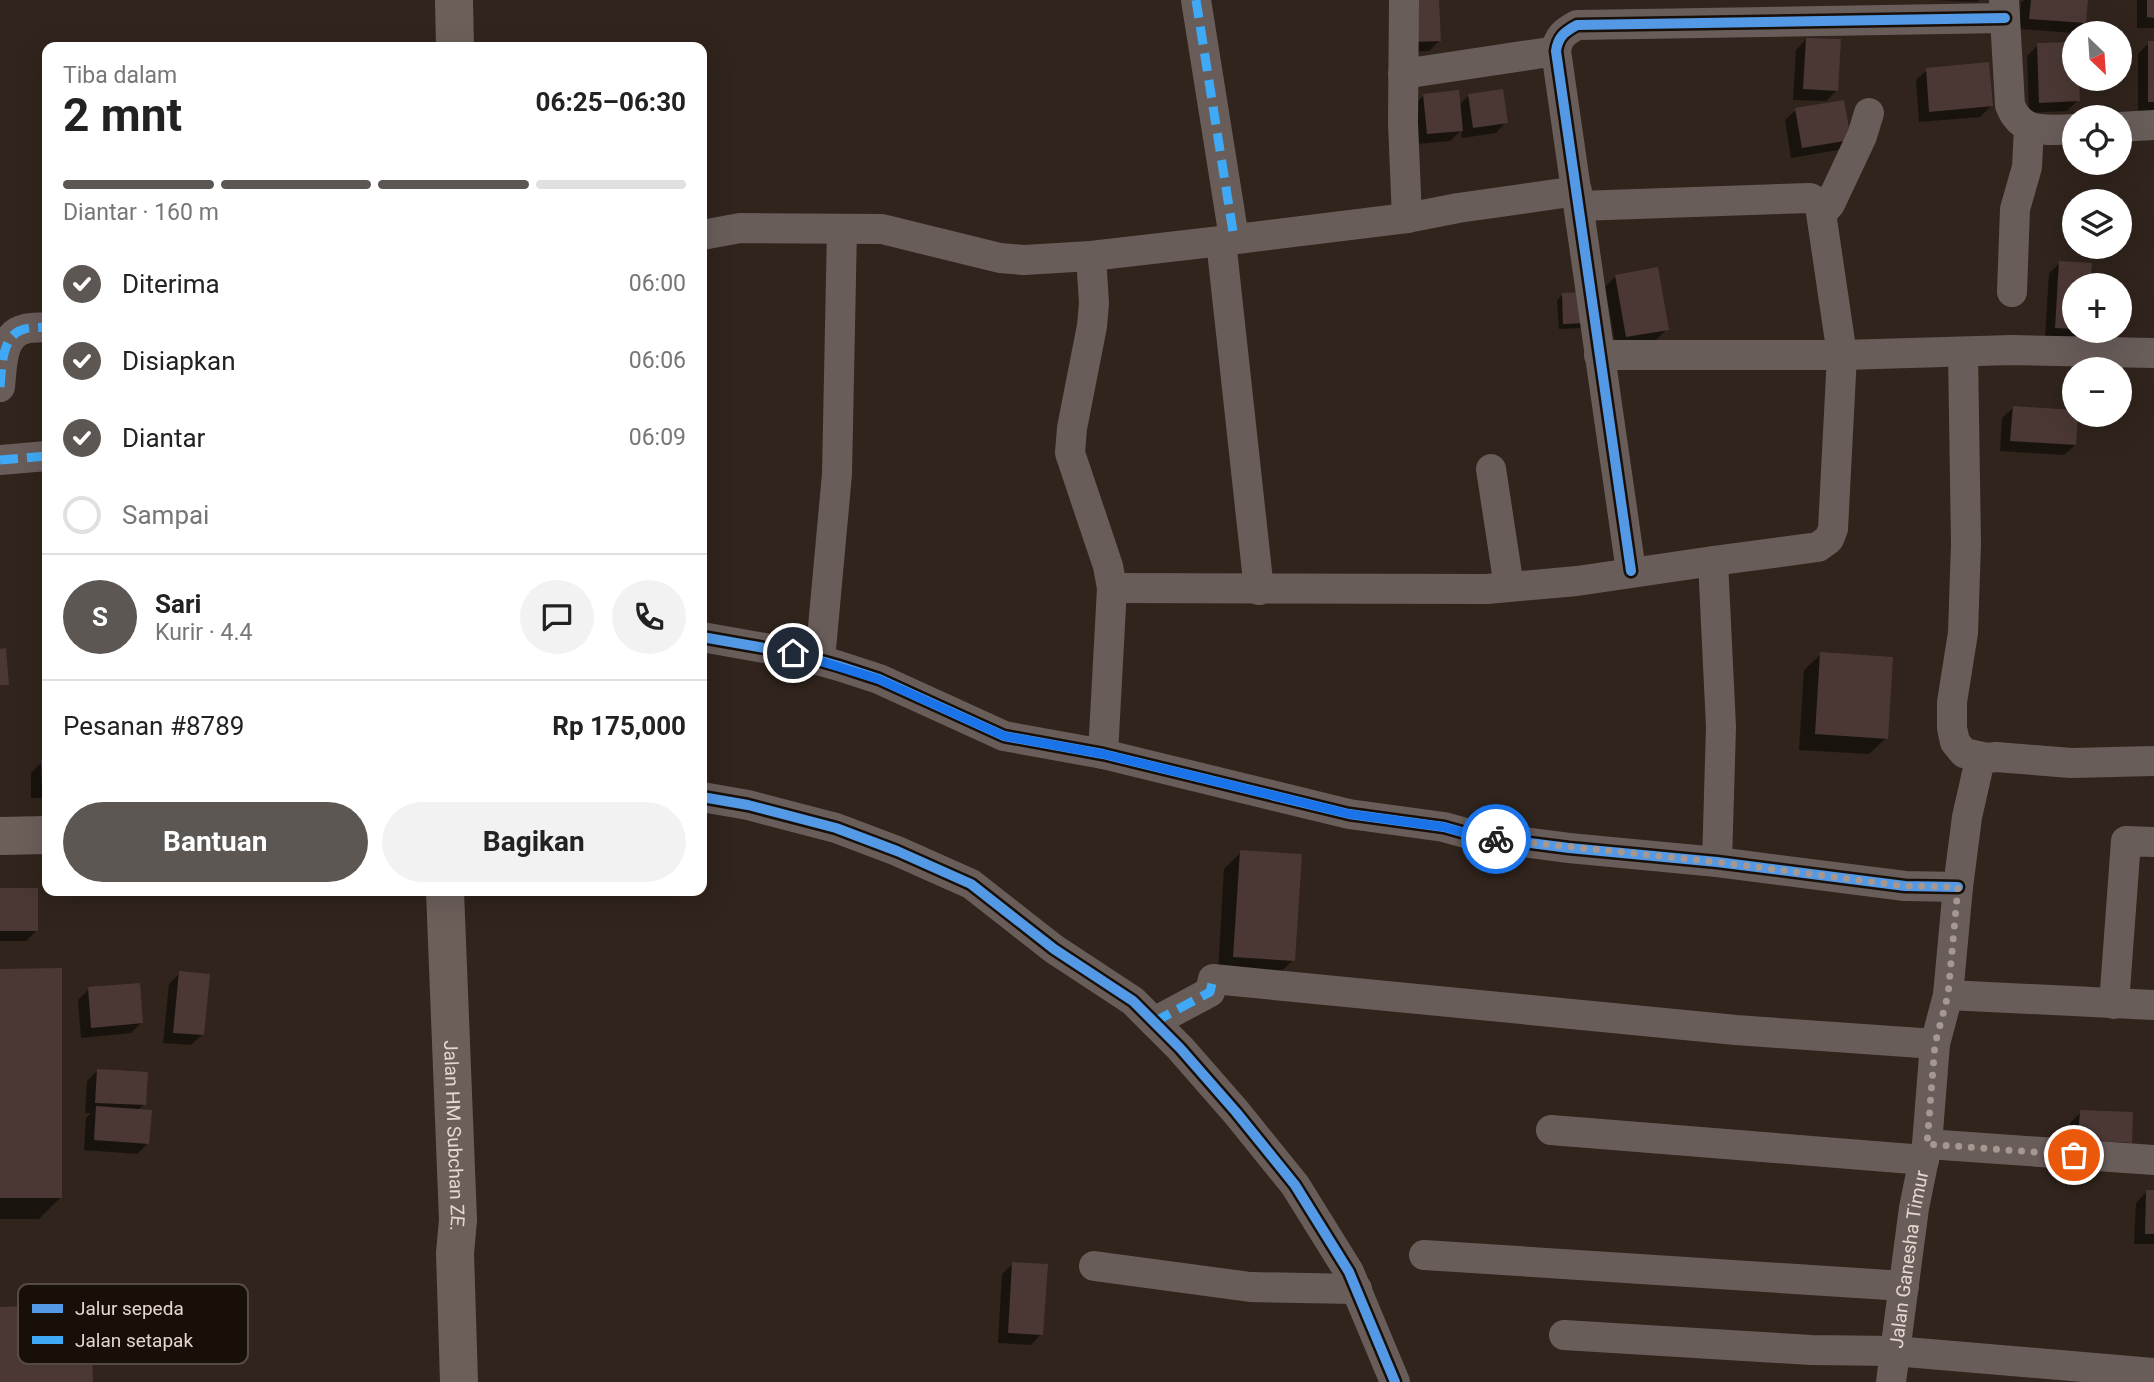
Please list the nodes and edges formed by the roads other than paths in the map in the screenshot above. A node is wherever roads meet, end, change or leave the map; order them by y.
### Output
1 (454, 0) edge
2 (1196, 0) edge
3 (1404, 0) edge
4 (2005, 9) edge
5 (1680, 11) edge
6 (455, 42) edge
7 (1556, 51) junction
8 (1403, 74) junction
9 (1869, 113) dead end
10 (2154, 125) edge
11 (2132, 126) edge
12 (2029, 128) junction
13 (2062, 130) edge
14 (1578, 199) junction
15 (1822, 213) junction
16 (1406, 218) junction
17 (842, 229) junction
18 (707, 234) edge
19 (1228, 240) junction
20 (1091, 256) junction
21 (2012, 292) dead end
22 (42, 327) edge
23 (1963, 352) junction
24 (2154, 353) edge
25 (1599, 355) junction
26 (1842, 355) junction
27 (0, 387) edge
28 (42, 456) edge
29 (0, 460) edge
30 (1491, 469) dead end
31 (1713, 561) junction
32 (1630, 571) junction
33 (1509, 587) junction
34 (1112, 589) junction
35 (1259, 590) junction
36 (707, 638) edge
37 (820, 660) junction
38 (1103, 754) junction
39 (1987, 758) junction
40 (2154, 761) edge
41 (707, 798) edge
42 (42, 835) edge
43 (0, 836) edge
44 (2154, 842) edge
45 (1717, 862) junction
46 (1958, 887) junction
47 (445, 896) edge
48 (1948, 995) junction
49 (2115, 1004) junction
50 (2154, 1005) edge
51 (1154, 1021) junction
52 (1935, 1044) junction
53 (1551, 1130) dead end
54 (1926, 1152) junction
55 (2154, 1160) edge
56 (1424, 1255) dead end
57 (1094, 1266) dead end
58 (1904, 1286) junction
59 (1357, 1289) junction
60 (1564, 1335) dead end
61 (1894, 1351) junction
62 (2154, 1373) edge
63 (459, 1382) edge
64 (1395, 1382) edge
65 (1891, 1382) edge

1 - 6 main road
2 - 19 street
3 - 8 street
4 - 5 street
4 - 12 street
5 - 7 street
7 - 8 street
7 - 14 street
8 - 16 street
9 - 15 street
10 - 11 street
12 - 13 street
12 - 21 street
14 - 15 street
14 - 16 street
14 - 25 street
15 - 26 street
16 - 19 street
17 - 18 street
17 - 20 street
17 - 37 street
19 - 20 street
19 - 35 street
20 - 34 street
22 - 27 street
23 - 24 street
23 - 26 street
23 - 39 street
25 - 26 street
25 - 32 street
26 - 31 street
28 - 29 street
30 - 33 street
31 - 32 street
31 - 45 street
32 - 33 street
33 - 35 street
34 - 35 street
34 - 38 street
36 - 37 street
37 - 38 street
38 - 45 street
39 - 40 street
39 - 46 street, Jalan Ganesha Timur
41 - 51 street
42 - 43 main road
44 - 49 street
45 - 46 street
46 - 48 street, Jalan Ganesha Timur
47 - 63 main road, Jalan HM Subchan ZE.
48 - 49 street
48 - 52 street, Jalan Ganesha Timur
49 - 50 street
51 - 52 street
51 - 59 street
52 - 54 street, Jalan Ganesha Timur
53 - 54 street
54 - 55 street
54 - 58 street, Jalan Ganesha Timur
56 - 58 street
57 - 59 street
58 - 61 street, Jalan Ganesha Timur
59 - 64 street
60 - 61 street
61 - 62 street
61 - 65 street, Jalan Ganesha Timur

